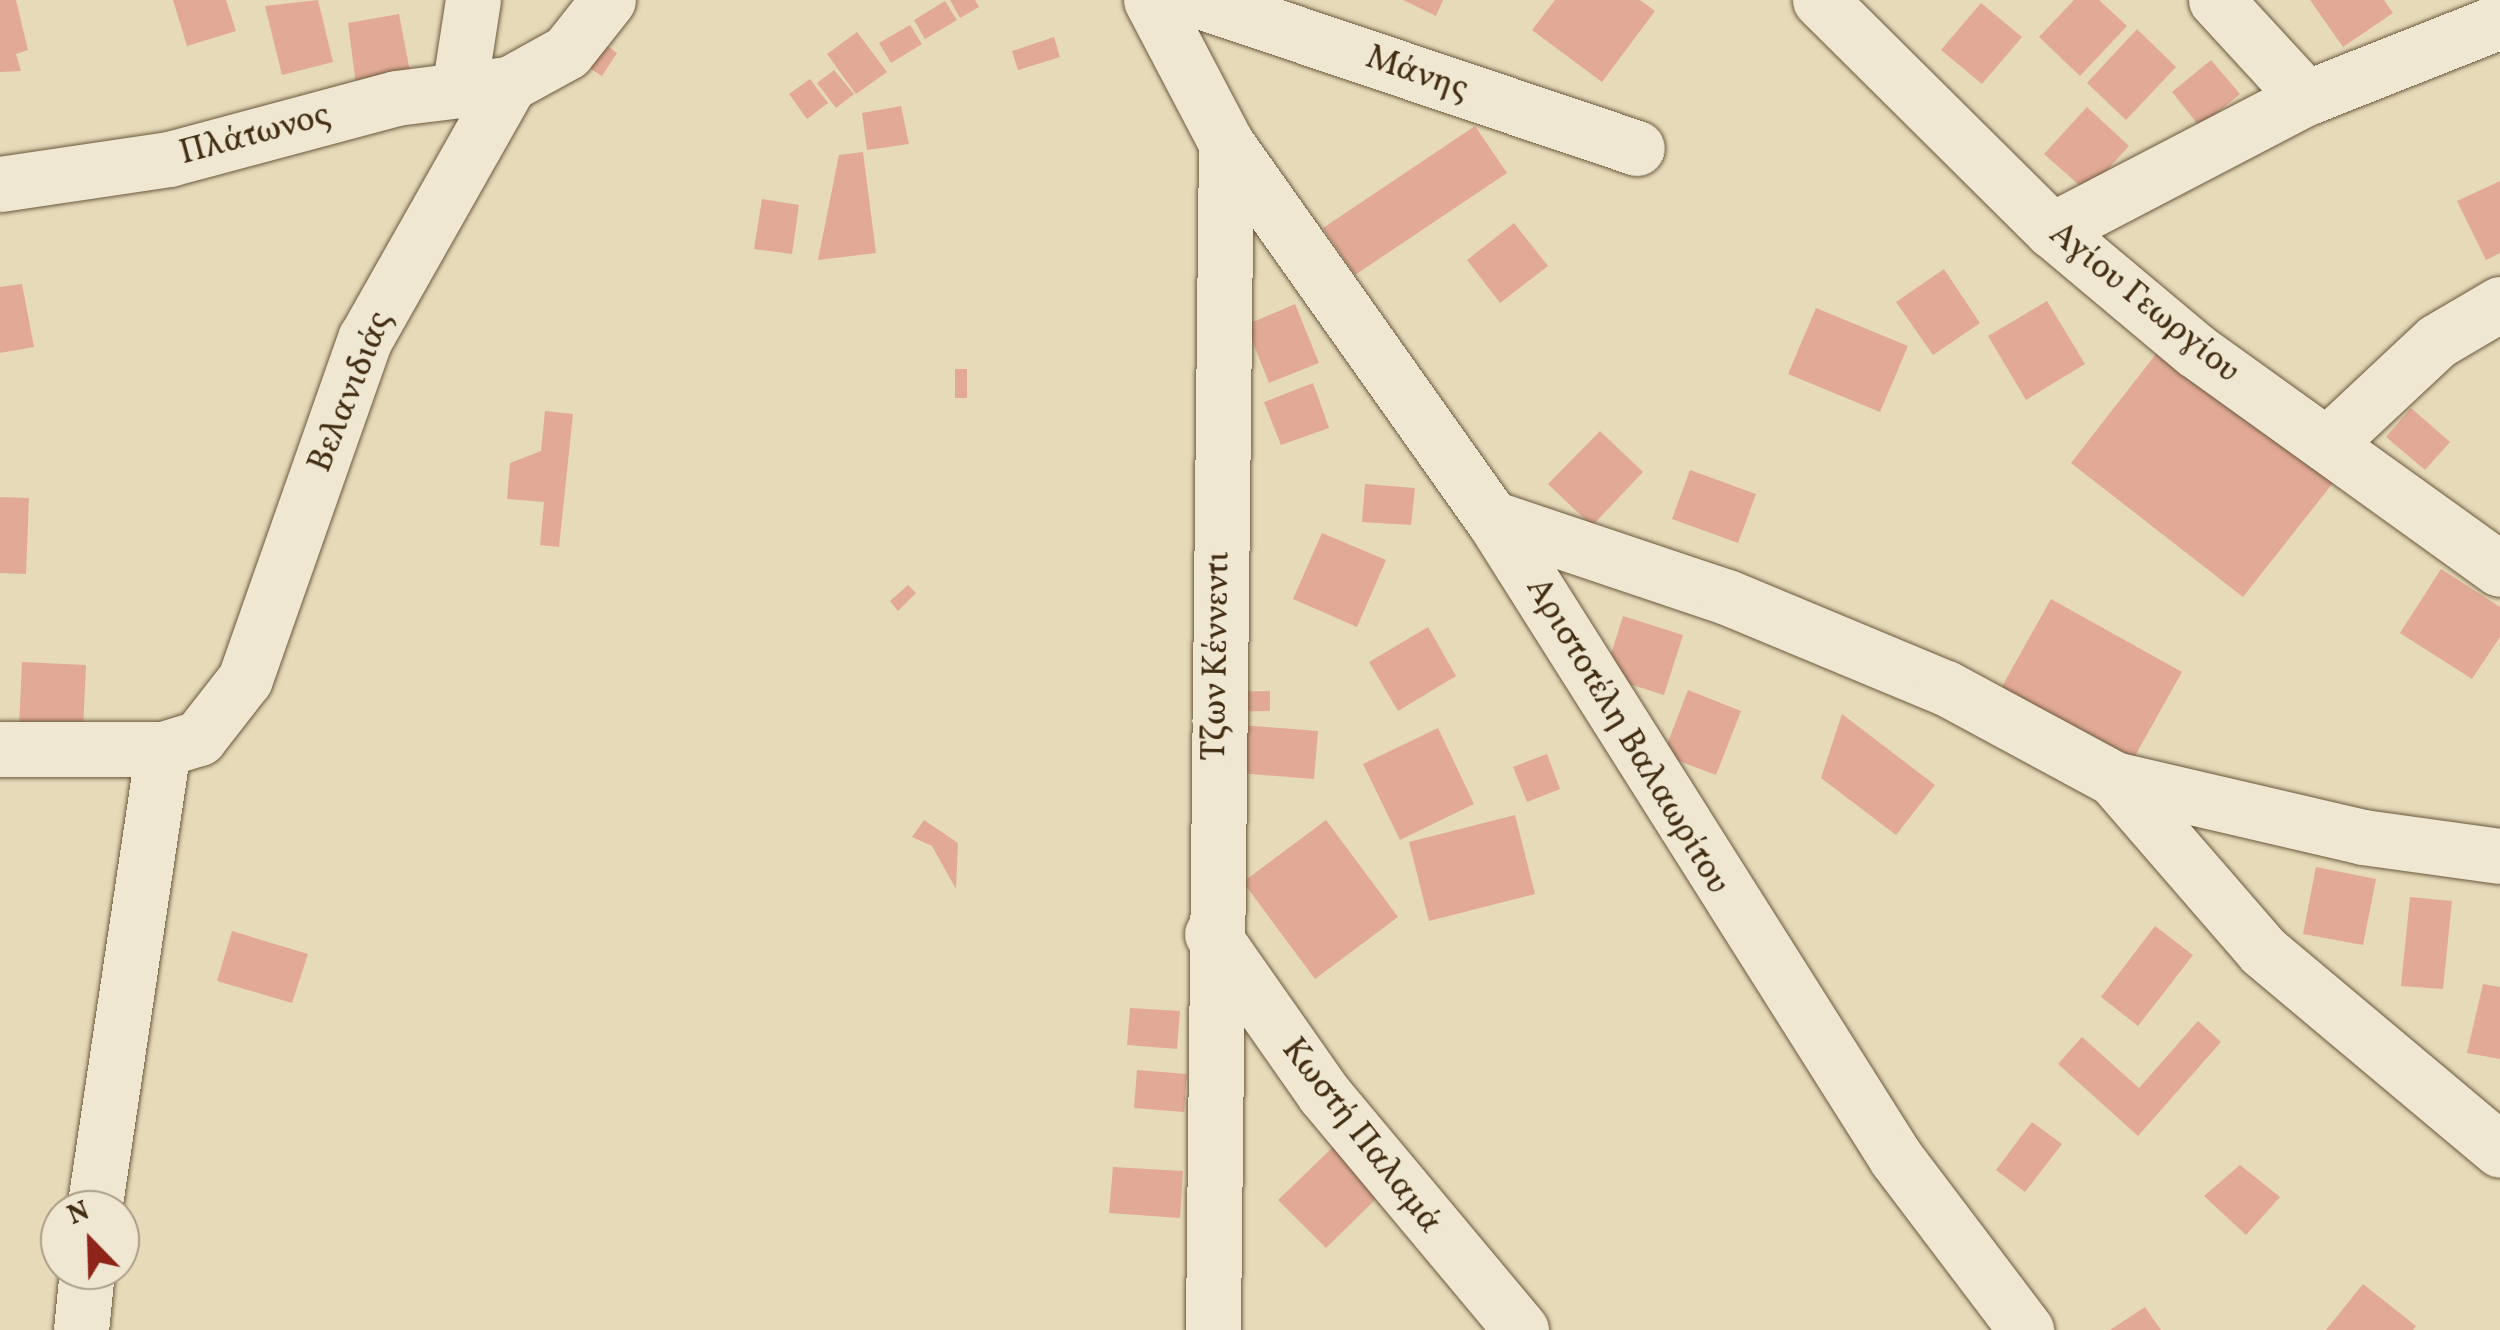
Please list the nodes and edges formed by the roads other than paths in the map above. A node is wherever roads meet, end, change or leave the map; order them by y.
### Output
1 (474, 0) edge
2 (608, 0) edge
3 (1151, 0) edge
4 (1197, 0) edge
5 (2216, 0) edge
6 (1842, 6) edge
7 (2500, 21) edge
8 (484, 87) junction
9 (2306, 98) junction
10 (1226, 143) junction
11 (1637, 148) dead end
12 (0, 184) edge
13 (2052, 230) junction
14 (2500, 304) edge
15 (2328, 442) junction
16 (1492, 518) junction
17 (2500, 570) edge
18 (0, 749) edge
19 (163, 749) junction
20 (2114, 779) junction
21 (2500, 856) edge
22 (1212, 934) junction
23 (2500, 1150) edge
24 (97, 1190) edge
25 (85, 1290) edge
26 (81, 1330) edge
27 (1213, 1330) edge
28 (1520, 1330) edge
29 (2026, 1330) edge

1 - 8 street
2 - 8 street
3 - 10 street, Τζων Κέννεντι
4 - 11 street, Μάνης
5 - 9 street
6 - 13 street, Αγίου Γεωργίου
7 - 9 street
8 - 12 street, Πλάτωνος
8 - 19 street, Βελανιδιάς
9 - 13 street
10 - 16 street, Αριστοτέλη Βαλαωρίτου
10 - 22 street, Τζων Κέννεντι
13 - 15 street, Αγίου Γεωργίου
14 - 15 street
15 - 17 street, Αγίου Γεωργίου
16 - 20 street
16 - 29 street, Αριστοτέλη Βαλαωρίτου
18 - 19 street, Βελανιδιάς
19 - 24 street
20 - 21 street
20 - 23 street
22 - 27 street, Τζων Κέννεντι
22 - 28 street, Κωστή Παλαμά
25 - 26 street

